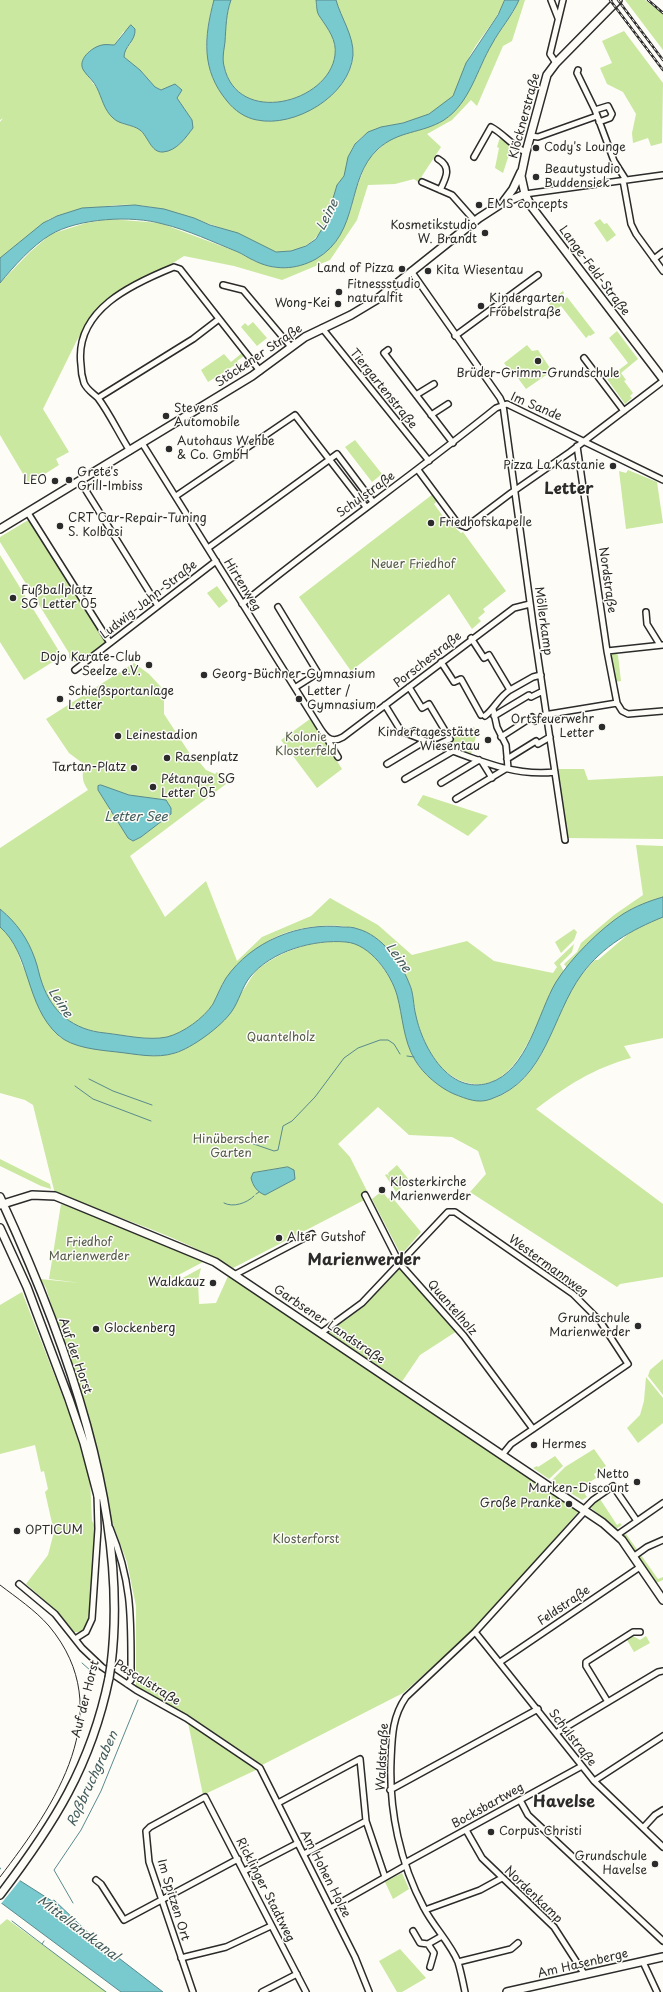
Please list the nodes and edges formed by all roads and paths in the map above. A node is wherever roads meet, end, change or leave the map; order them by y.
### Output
1 (551, 0) edge
2 (563, 0) edge
3 (618, 0) edge
4 (558, 18) junction
5 (556, 62) junction
6 (578, 70) dead end
7 (596, 113) junction
8 (599, 122) junction
9 (531, 136) junction
10 (526, 152) junction
11 (474, 157) dead end
12 (438, 159) dead end
13 (522, 170) junction
14 (663, 175) edge
15 (624, 180) junction
16 (422, 182) dead end
17 (440, 190) junction
18 (525, 194) junction
19 (503, 203) junction
20 (475, 221) junction
21 (663, 252) edge
22 (654, 259) junction
23 (411, 271) junction
24 (663, 271) edge
25 (538, 275) dead end
26 (223, 285) dead end
27 (219, 319) junction
28 (322, 328) junction
29 (455, 336) junction
30 (290, 347) junction
31 (388, 350) dead end
32 (584, 358) dead end
33 (260, 371) junction
34 (663, 380) edge
35 (434, 384) dead end
36 (416, 395) junction
37 (98, 398) junction
38 (448, 404) dead end
39 (503, 405) junction
40 (624, 411) junction
41 (431, 415) junction
42 (584, 441) junction
43 (142, 443) junction
44 (453, 443) junction
45 (577, 446) junction
46 (130, 451) junction
47 (330, 460) junction
48 (429, 462) junction
49 (418, 470) junction
50 (663, 480) edge
51 (80, 481) junction
52 (516, 491) junction
53 (176, 496) junction
54 (373, 502) junction
55 (366, 507) junction
56 (28, 513) junction
57 (0, 529) edge
58 (208, 548) junction
59 (216, 561) junction
60 (242, 604) junction
61 (530, 604) junction
62 (158, 606) junction
63 (278, 607) dead end
64 (646, 612) dead end
65 (472, 638) junction
66 (110, 643) junction
67 (661, 645) edge
68 (607, 651) junction
69 (441, 662) junction
70 (75, 670) dead end
71 (541, 675) junction
72 (296, 687) junction
73 (409, 687) junction
74 (510, 690) junction
75 (543, 691) junction
76 (617, 703) junction
77 (386, 705) junction
78 (492, 709) junction
79 (663, 711) edge
80 (547, 714) junction
81 (494, 716) junction
82 (414, 731) dead end
83 (408, 734) junction
84 (326, 737) junction
85 (501, 737) junction
86 (550, 737) junction
87 (425, 741) junction
88 (437, 745) junction
89 (453, 751) junction
90 (338, 757) dead end
91 (507, 759) junction
92 (482, 761) junction
93 (387, 764) dead end
94 (508, 768) junction
95 (555, 772) junction
96 (492, 778) junction
97 (406, 779) dead end
98 (441, 783) dead end
99 (456, 799) dead end
100 (565, 840) dead end
101 (365, 1195) dead end
102 (1, 1202) edge
103 (0, 1228) edge
104 (312, 1234) dead end
105 (400, 1264) junction
106 (234, 1275) junction
107 (321, 1333) junction
108 (533, 1429) junction
109 (502, 1455) junction
110 (97, 1493) junction
111 (663, 1503) edge
112 (584, 1510) junction
113 (637, 1520) junction
114 (107, 1521) junction
115 (617, 1535) junction
116 (663, 1540) edge
117 (633, 1556) junction
118 (112, 1557) junction
119 (123, 1563) junction
120 (640, 1567) junction
121 (19, 1584) dead end
122 (663, 1600) edge
123 (475, 1632) junction
124 (640, 1632) dead end
125 (75, 1639) junction
126 (500, 1662) junction
127 (109, 1664) junction
128 (663, 1671) edge
129 (127, 1684) junction
130 (608, 1702) junction
131 (538, 1710) junction
132 (556, 1733) junction
133 (663, 1736) edge
134 (582, 1766) junction
135 (260, 1768) joint
136 (594, 1781) junction
137 (390, 1790) junction
138 (205, 1797) joint
139 (520, 1800) junction
140 (278, 1803) junction
141 (663, 1810) edge
142 (366, 1821) junction
143 (643, 1828) junction
144 (466, 1830) junction
145 (298, 1843) junction
146 (663, 1847) edge
147 (304, 1854) junction
148 (238, 1859) junction
149 (405, 1864) junction
150 (244, 1871) junction
151 (14, 1872) junction
152 (385, 1877) junction
153 (502, 1878) junction
154 (96, 1880) dead end
155 (0, 1888) edge
156 (0, 1894) edge
157 (162, 1900) junction
158 (331, 1908) junction
159 (425, 1910) junction
160 (271, 1926) junction
161 (413, 1931) dead end
162 (442, 1936) junction
163 (663, 1941) edge
164 (518, 1943) dead end
165 (428, 1944) junction
166 (663, 1957) edge
167 (181, 1958) junction
168 (458, 1962) junction
169 (643, 1962) junction
170 (430, 1967) dead end
171 (297, 1974) junction
172 (585, 1975) junction
173 (512, 1991) edge
174 (193, 1992) edge
175 (262, 1992) edge
176 (306, 1992) edge
177 (369, 1992) edge
178 (465, 1992) edge
179 (657, 1992) edge

1 - 4 street
2 - 4 street
3 - 5 street, Klöcknerstraße
4 - 5 street
5 - 9 street, Klöcknerstraße
6 - 7 street
7 - 8 street
7 - 8 street
7 - 9 street
8 - 15 street
9 - 10 street, Klöcknerstraße
10 - 11 street
10 - 13 street, Klöcknerstraße
12 - 17 street
13 - 18 street, Lange-Feld-Straße
13 - 19 street
14 - 15 street
15 - 18 street
15 - 22 street
16 - 17 street
17 - 20 street
18 - 19 street, Stöckener Straße
18 - 34 street, Lange-Feld-Straße
19 - 20 street, Stöckener Straße
20 - 23 street, Stöckener Straße
21 - 22 street
22 - 24 street
23 - 28 street, Stöckener Straße
23 - 29 street, Im Sande
25 - 29 street
26 - 30 street
27 - 33 street
27 - 37 street
27 - 37 street
28 - 30 street, Stöckener Straße
28 - 48 street, Tiergartenstraße
29 - 39 street, Im Sande
30 - 33 street, Stöckener Straße
31 - 36 street
32 - 40 street
33 - 43 street, Stöckener Straße
34 - 40 street
35 - 36 street
36 - 41 street
37 - 46 street
38 - 41 street
39 - 42 street, Im Sande
39 - 44 street, Schulstraße
39 - 52 street, Möllerkamp
40 - 42 street
41 - 44 street
42 - 45 street
42 - 50 street, Im Sande
43 - 46 street, Stöckener Straße
43 - 53 street, Hirtenweg
44 - 48 street, Schulstraße
45 - 52 street
45 - 68 street, Nordstraße
46 - 51 street, Stöckener Straße
47 - 53 street
47 - 54 street
47 - 55 street
47 - 58 street
48 - 49 street, Schulstraße
49 - 52 street
49 - 54 street, Schulstraße
51 - 56 street, Stöckener Straße
51 - 62 street
52 - 61 street, Möllerkamp
53 - 58 street, Hirtenweg
54 - 55 street, Schulstraße
55 - 60 street, Schulstraße
56 - 57 street, Stöckener Straße
56 - 66 street
58 - 59 street, Hirtenweg
59 - 60 street, Hirtenweg
59 - 62 street, Ludwig-Jahn-Straße
60 - 72 street, Hirtenweg
61 - 65 street, Porschestraße
61 - 71 street, Möllerkamp
62 - 66 street, Ludwig-Jahn-Straße
63 - 72 street
64 - 67 street
65 - 69 street, Porschestraße
65 - 74 street
66 - 70 street, Ludwig-Jahn-Straße
67 - 68 street
68 - 76 street, Nordstraße
69 - 73 street, Porschestraße
69 - 78 street
71 - 74 street
71 - 75 street, Möllerkamp
72 - 84 street, Hirtenweg
73 - 77 street, Porschestraße
73 - 88 street
74 - 78 street
75 - 80 street, Möllerkamp
75 - 81 street
76 - 79 street, Nordstraße
76 - 80 street
77 - 83 street
77 - 84 street, Porschestraße
78 - 81 street
80 - 85 street
80 - 86 street, Möllerkamp
81 - 85 street
82 - 83 street
83 - 87 street
84 - 90 street, Hirtenweg
85 - 91 street
86 - 91 street
86 - 95 street, Möllerkamp
87 - 88 street
87 - 93 street
88 - 89 street
89 - 92 street
89 - 97 street
91 - 94 street
92 - 94 street
92 - 96 street
92 - 98 street
94 - 95 street
94 - 96 street
95 - 100 street, Möllerkamp
96 - 99 street
101 - 105 street, Quantelholz
102 - 106 street, Garbsener Landstraße
102 - 114 street, Auf der Horst
103 - 110 street, Auf der Horst
104 - 106 street
105 - 107 street
105 - 108 street, Quantelholz
105 - 108 street, Westermannweg
106 - 107 street, Garbsener Landstraße
107 - 109 street, Garbsener Landstraße
108 - 109 street, Westermannweg
109 - 112 street, Garbsener Landstraße
110 - 125 street, Auf der Horst
110 - 127 street, Auf der Horst
111 - 113 street
112 - 113 street
112 - 115 street, Garbsener Landstraße
112 - 123 street, Waldstraße
113 - 115 street
114 - 118 street, Auf der Horst
114 - 119 street, Auf der Horst
115 - 117 street, Garbsener Landstraße
116 - 117 street
117 - 120 street, Garbsener Landstraße
118 - 119 street
118 - 127 street, Auf der Horst
119 - 129 street, Auf der Horst
120 - 122 street, Garbsener Landstraße
120 - 126 street, Feldstraße
121 - 125 street, Pascalstraße
123 - 126 street, Schulstraße
123 - 137 street, Waldstraße
124 - 130 street
125 - 129 street, Pascalstraße
126 - 131 street, Schulstraße
127 - 151 street, Auf der Horst
128 - 130 street
129 - 135 street, Pascalstraße
130 - 132 street
131 - 132 street, Schulstraße
131 - 137 street
132 - 134 street, Schulstraße
133 - 136 street
134 - 136 street, Schulstraße
134 - 139 street, Bocksbartweg
135 - 140 street, Am Hohen Holze
136 - 143 street, Schulstraße
137 - 149 street, Waldstraße
138 - 148 street, Ricklinger Stadtweg
138 - 157 street, Im Spitzen Ort
139 - 144 street, Bocksbartweg
139 - 163 street
140 - 142 street
140 - 145 street, Am Hohen Holze
141 - 143 street
142 - 147 street
142 - 152 street
143 - 146 street, Schulstraße
144 - 149 street, Bocksbartweg
144 - 153 street, Nordenkamp
145 - 147 street, Am Hohen Holze
145 - 150 street
147 - 158 street, Am Hohen Holze
148 - 150 street, Ricklinger Stadtweg
148 - 157 street
149 - 152 street, Bocksbartweg
149 - 159 street, Waldstraße
150 - 160 street, Ricklinger Stadtweg
151 - 155 street, Auf der Horst
151 - 156 street, Auf der Horst
152 - 158 street, Bocksbartweg
153 - 159 street
153 - 172 street, Nordenkamp
154 - 157 street
157 - 167 street, Im Spitzen Ort
158 - 177 street, Am Hohen Holze
159 - 162 street, Waldstraße
160 - 167 street
160 - 171 street, Ricklinger Stadtweg
161 - 165 street
162 - 165 street
162 - 168 street, Waldstraße
164 - 168 street
165 - 170 street
166 - 169 street, Am Hasenberge
167 - 174 street, Im Spitzen Ort
168 - 178 street, Waldstraße
169 - 172 street, Am Hasenberge
169 - 179 street
171 - 175 street
171 - 176 street, Ricklinger Stadtweg
172 - 173 street, Am Hasenberge

